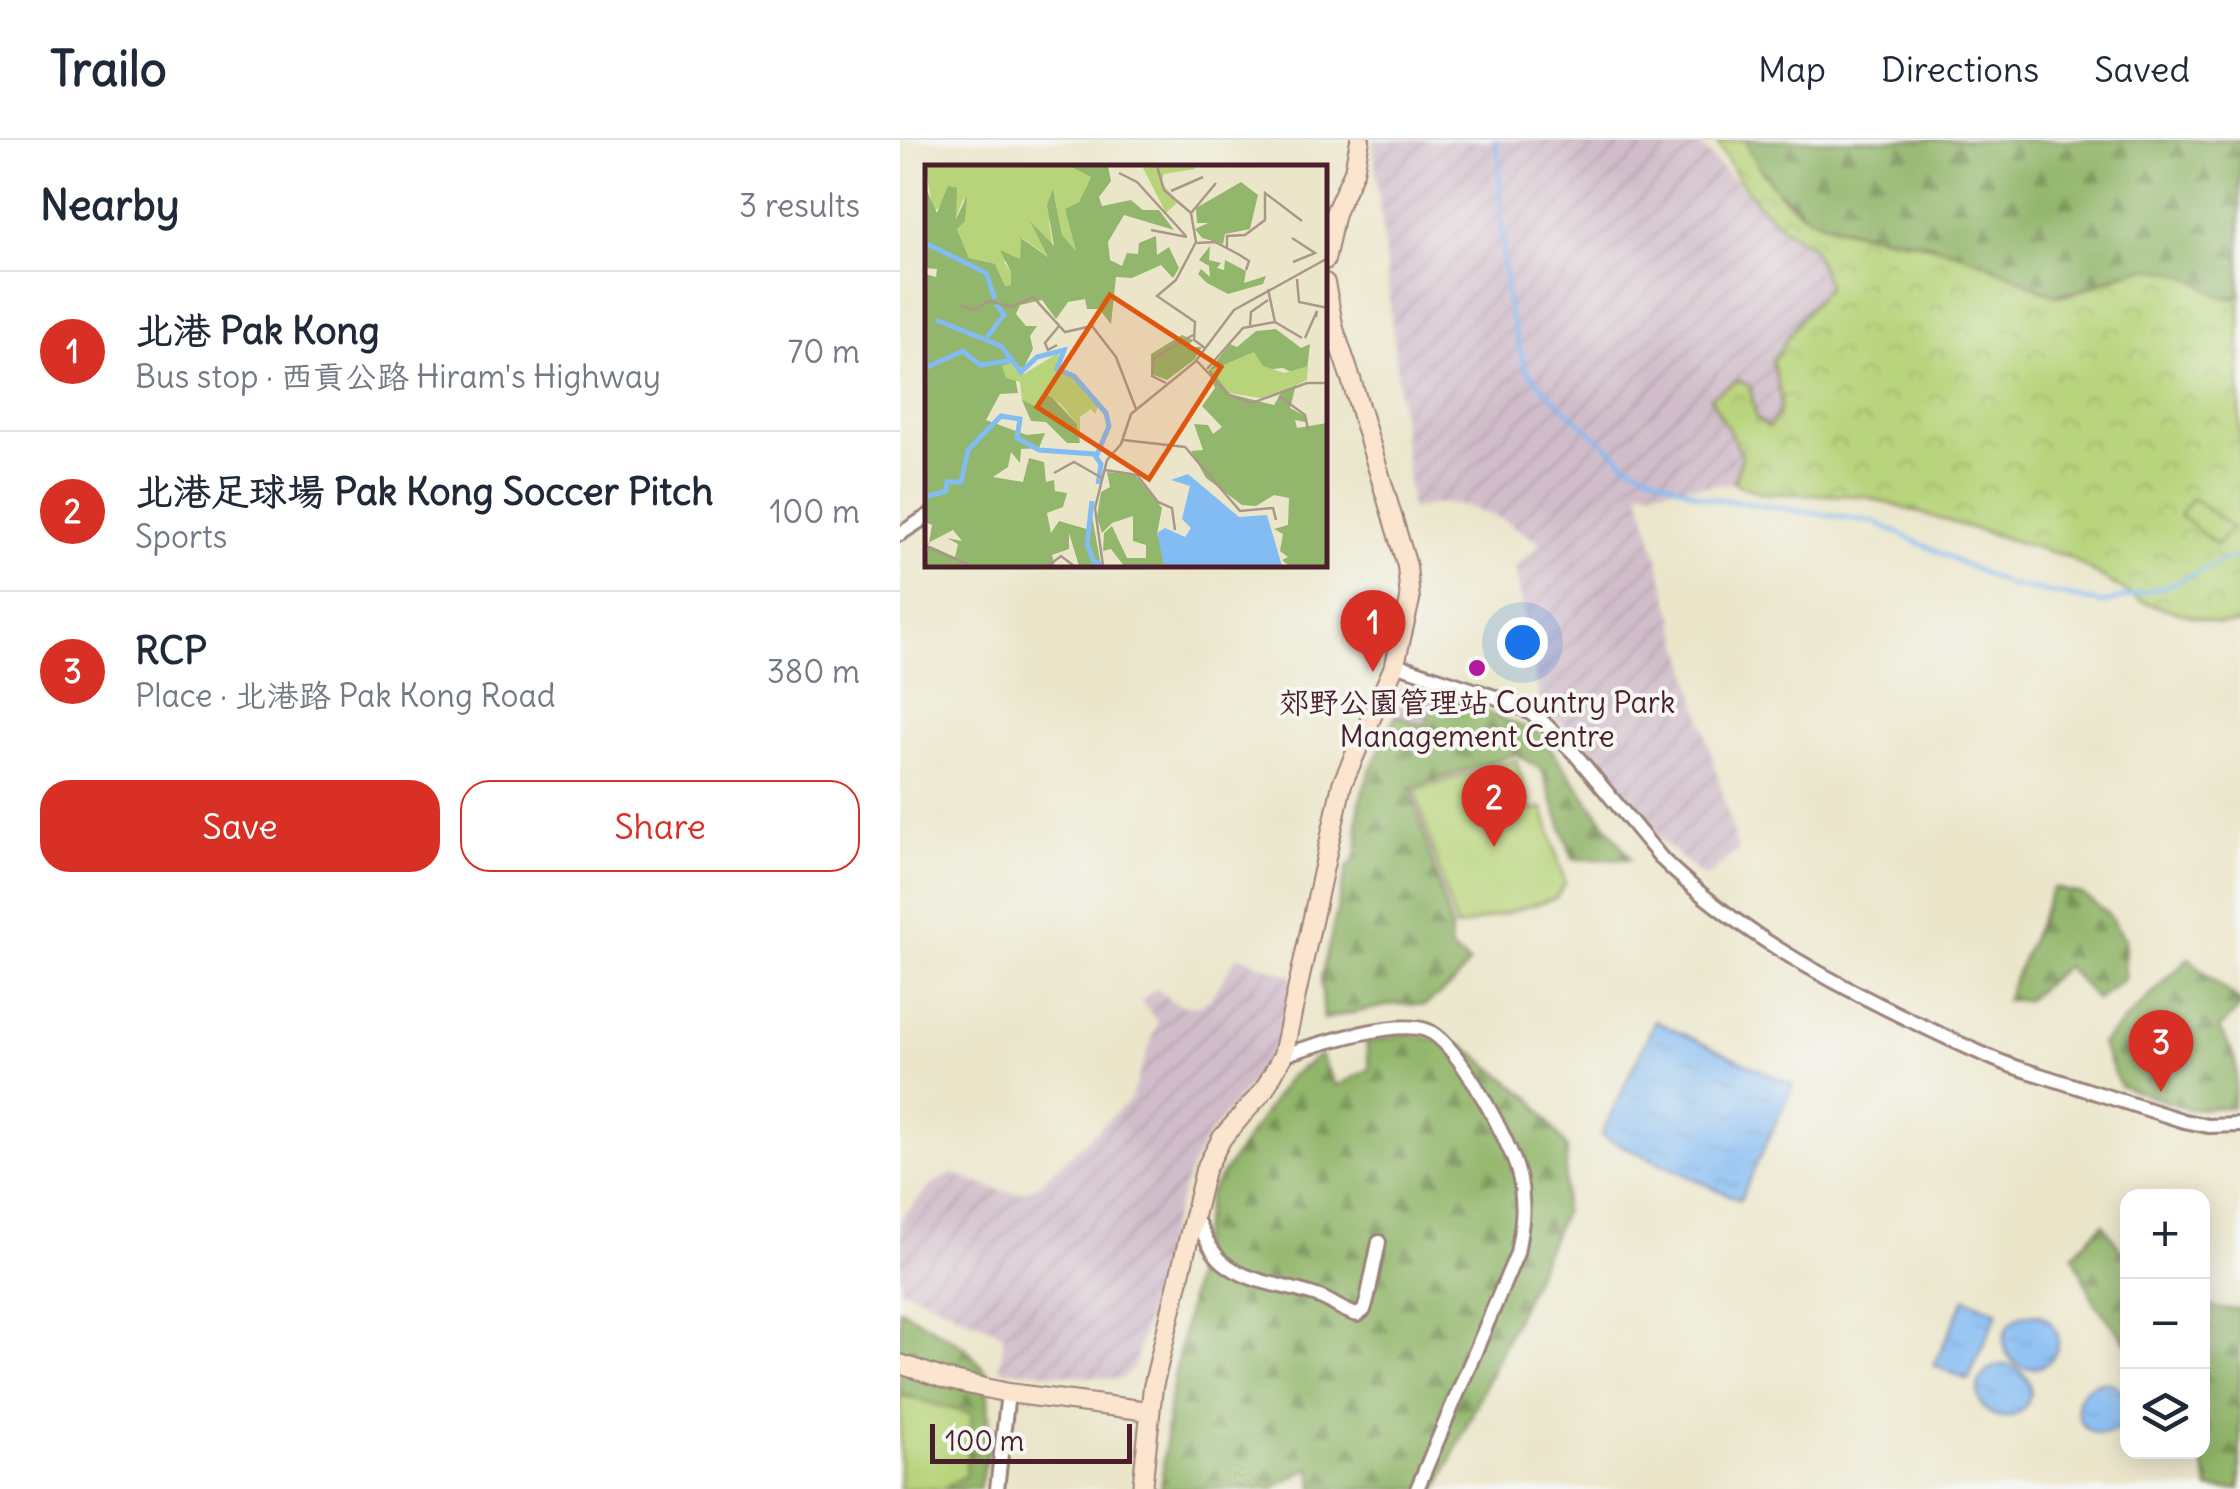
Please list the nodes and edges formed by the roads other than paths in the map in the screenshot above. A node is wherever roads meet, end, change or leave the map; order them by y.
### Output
1 (1360, 140) edge
2 (1328, 246) edge
3 (1329, 331) edge
4 (925, 518) edge
5 (900, 534) edge
6 (1395, 664) junction
7 (1283, 1055) junction
8 (2240, 1125) edge
9 (1194, 1216) junction
10 (1379, 1242) dead end
11 (900, 1364) edge
12 (1008, 1393) junction
13 (1149, 1411) junction
14 (997, 1489) edge
15 (1142, 1489) edge
16 (1417, 1489) edge

1 - 2 main road
3 - 6 main road
4 - 5 street
6 - 7 main road
6 - 8 street
7 - 9 main road
7 - 16 street
9 - 10 street
9 - 13 main road
11 - 12 main road
12 - 13 main road
12 - 14 street
13 - 15 main road

